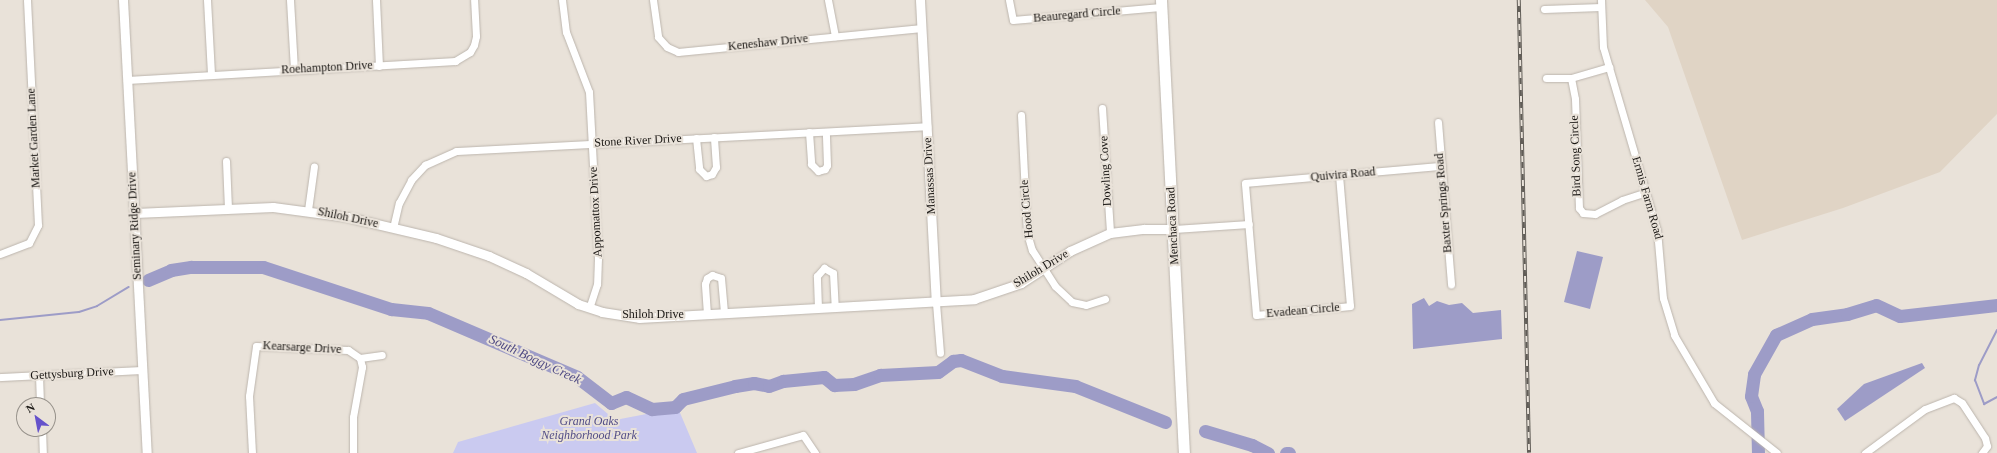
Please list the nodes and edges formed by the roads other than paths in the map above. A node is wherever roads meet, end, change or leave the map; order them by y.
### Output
1 (27, 0) edge
2 (123, 0) edge
3 (207, 0) edge
4 (290, 0) edge
5 (376, 0) edge
6 (474, 0) edge
7 (562, 0) edge
8 (653, 0) edge
9 (828, 0) edge
10 (920, 0) edge
11 (1009, 0) edge
12 (1161, 3) edge
13 (1601, 4) edge
14 (1544, 9) dead end
15 (922, 28) junction
16 (835, 36) junction
17 (379, 66) junction
18 (1609, 67) junction
19 (294, 70) junction
20 (211, 74) junction
21 (1546, 78) dead end
22 (1571, 78) junction
23 (128, 80) junction
24 (1102, 108) dead end
25 (1020, 114) dead end
26 (1438, 122) dead end
27 (927, 126) junction
28 (809, 132) junction
29 (826, 132) junction
30 (714, 137) junction
31 (696, 138) junction
32 (592, 143) junction
33 (226, 161) dead end
34 (314, 166) dead end
35 (1441, 166) junction
36 (1339, 175) junction
37 (1245, 183) joint
38 (1646, 192) junction
39 (228, 208) junction
40 (308, 210) junction
41 (135, 213) junction
42 (1249, 224) junction
43 (393, 228) junction
44 (1174, 229) junction
45 (1110, 233) junction
46 (0, 254) edge
47 (1043, 269) junction
48 (1451, 284) dead end
49 (1104, 299) dead end
50 (936, 303) junction
51 (835, 307) junction
52 (589, 308) junction
53 (818, 308) junction
54 (724, 313) junction
55 (707, 314) junction
56 (940, 353) dead end
57 (382, 355) dead end
58 (360, 358) junction
59 (143, 370) junction
60 (39, 375) junction
61 (0, 377) edge
62 (40, 397) edge
63 (42, 437) edge
64 (1983, 452) edge
65 (43, 453) edge
66 (147, 453) edge
67 (252, 453) edge
68 (354, 453) edge
69 (738, 453) edge
70 (745, 453) edge
71 (814, 453) edge
72 (1184, 453) edge
73 (1777, 453) edge
74 (1865, 453) edge

1 - 46 street, Market Garden Lane
2 - 23 street, Seminary Ridge Drive
3 - 20 street
4 - 19 street
5 - 17 street
6 - 17 street, Roehampton Drive
7 - 32 street, Appomattox Drive
8 - 16 street, Keneshaw Drive
9 - 16 street
10 - 15 street, Manassas Drive
11 - 12 street, Beauregard Circle
12 - 44 main road, Menchaca Road
13 - 14 street
13 - 18 street, Ermis Farm Road
15 - 16 street, Keneshaw Drive
15 - 27 street, Manassas Drive
17 - 19 street, Roehampton Drive
18 - 22 street
18 - 38 street, Ermis Farm Road
19 - 20 street, Roehampton Drive
20 - 23 street, Roehampton Drive
21 - 22 street
22 - 38 street, Bird Song Circle
23 - 41 street, Seminary Ridge Drive
24 - 45 street, Dowling Cove
25 - 47 street, Hood Circle
26 - 35 street, Baxter Springs Road
27 - 29 street, Stone River Drive
27 - 50 street, Manassas Drive
28 - 29 street, Stone River Drive
28 - 29 street
28 - 30 street, Stone River Drive
30 - 31 street, Stone River Drive
30 - 31 street
31 - 32 street, Stone River Drive
32 - 43 street, Stone River Drive
32 - 52 street, Appomattox Drive
33 - 39 street
34 - 40 street
35 - 36 street, Quivira Road
35 - 48 street, Baxter Springs Road
36 - 37 street, Quivira Road
36 - 42 street, Evadean Circle
37 - 42 street, Evadean Circle
38 - 73 street, Ermis Farm Road
39 - 40 street, Shiloh Drive
39 - 41 street, Shiloh Drive
40 - 43 street, Shiloh Drive
41 - 59 street, Seminary Ridge Drive
42 - 44 street
43 - 52 street, Shiloh Drive
44 - 45 street, Shiloh Drive
44 - 72 main road, Menchaca Road
45 - 47 street, Shiloh Drive
47 - 49 street, Hood Circle
47 - 50 street, Shiloh Drive
50 - 51 street, Shiloh Drive
50 - 56 street, Manassas Drive
51 - 53 street, Shiloh Drive
51 - 53 street
52 - 55 street, Shiloh Drive
53 - 54 street, Shiloh Drive
54 - 55 street, Shiloh Drive
54 - 55 street
57 - 58 street
58 - 67 street, Kearsarge Drive
58 - 68 street
59 - 60 street, Gettysburg Drive
59 - 66 street, Seminary Ridge Drive
60 - 61 street, Gettysburg Drive
60 - 62 street
63 - 65 street
64 - 74 street
69 - 70 street
70 - 71 street

